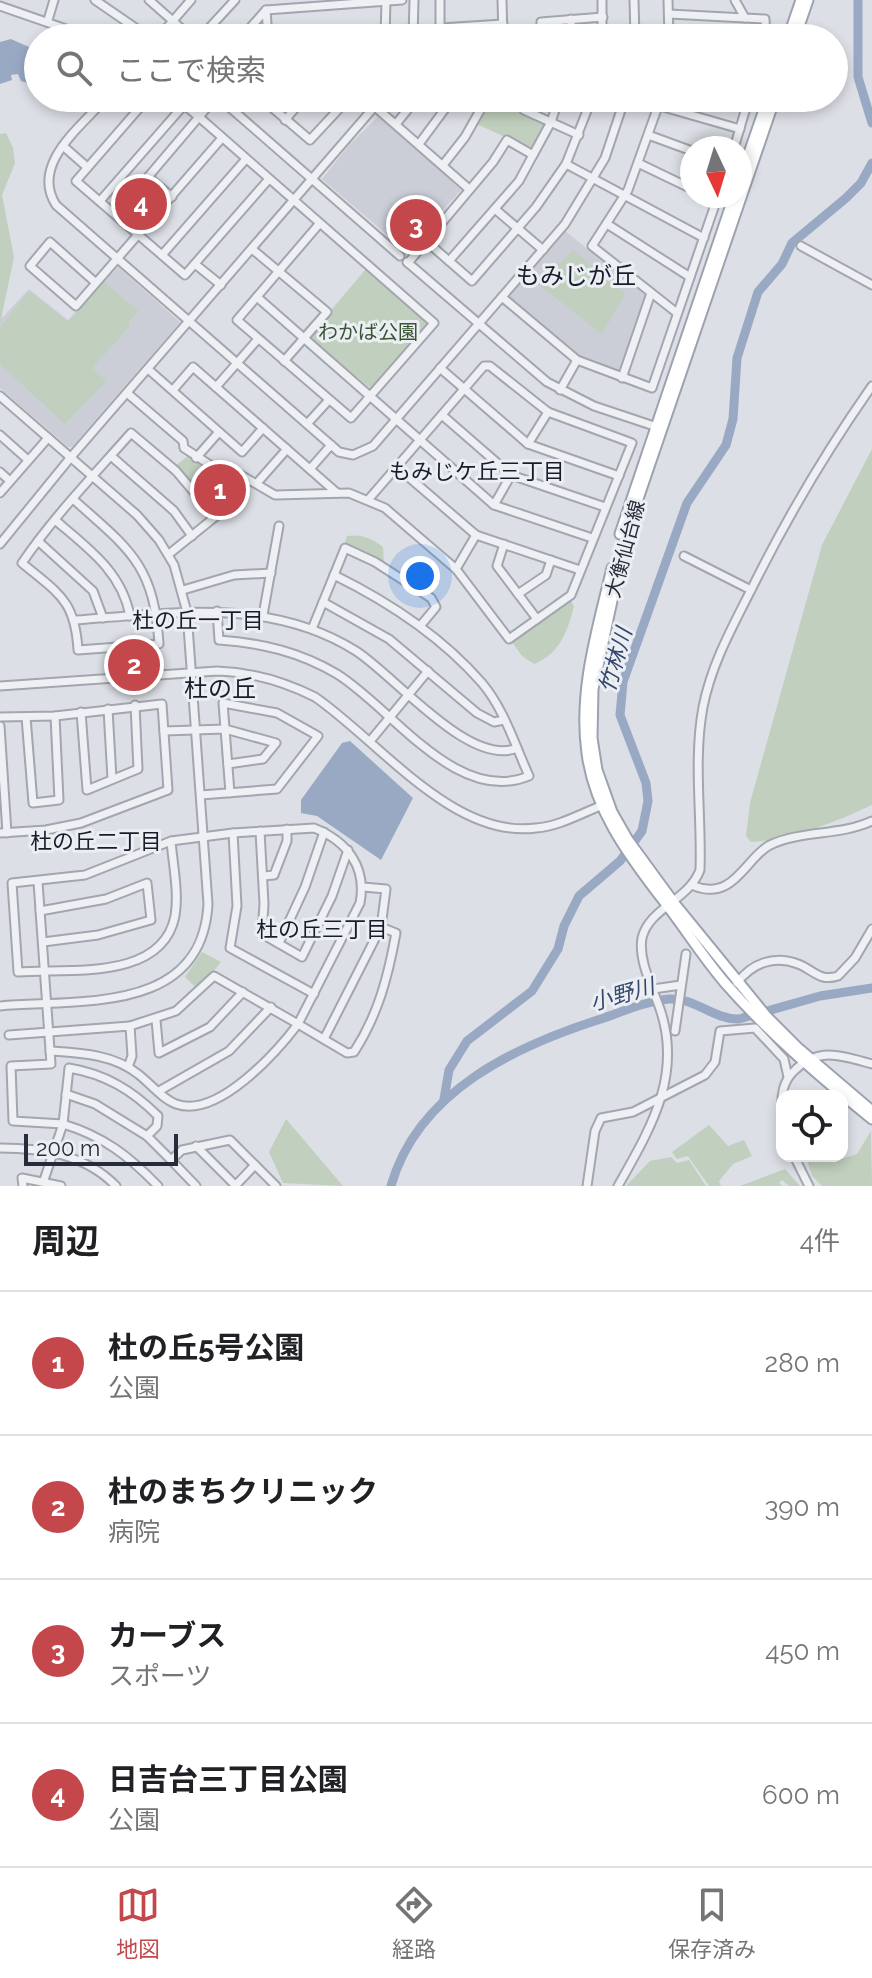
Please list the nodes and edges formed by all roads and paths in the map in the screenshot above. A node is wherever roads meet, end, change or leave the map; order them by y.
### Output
1 (54, 0) edge
2 (95, 0) edge
3 (149, 0) edge
4 (191, 0) edge
5 (235, 0) edge
6 (386, 0) edge
7 (402, 0) edge
8 (414, 0) edge
9 (440, 0) edge
10 (502, 0) edge
11 (602, 0) edge
12 (634, 0) edge
13 (668, 0) edge
14 (735, 0) edge
15 (801, 0) edge
16 (808, 0) edge
17 (0, 6) edge
18 (266, 10) junction
19 (669, 14) junction
20 (603, 17) junction
21 (745, 18) junction
22 (571, 19) junction
23 (48, 20) junction
24 (173, 21) junction
25 (58, 24) edge
26 (130, 24) edge
27 (170, 24) edge
28 (176, 24) edge
29 (213, 24) edge
30 (254, 24) edge
31 (267, 24) edge
32 (386, 24) edge
33 (413, 24) edge
34 (441, 24) edge
35 (503, 24) edge
36 (541, 24) edge
37 (571, 24) edge
38 (603, 24) edge
39 (635, 24) edge
40 (669, 24) edge
41 (765, 24) edge
42 (793, 24) edge
43 (800, 24) edge
44 (93, 112) edge
45 (136, 112) edge
46 (178, 112) edge
47 (193, 112) edge
48 (204, 112) edge
49 (234, 112) edge
50 (276, 112) edge
51 (292, 112) edge
52 (336, 112) edge
53 (370, 112) edge
54 (382, 112) edge
55 (406, 112) edge
56 (443, 112) edge
57 (479, 112) edge
58 (528, 112) edge
59 (554, 112) edge
60 (587, 112) edge
61 (621, 112) edge
62 (658, 112) edge
63 (690, 112) edge
64 (745, 112) edge
65 (763, 112) edge
66 (770, 112) edge
67 (199, 117) junction
68 (285, 120) junction
69 (551, 122) junction
70 (396, 124) junction
71 (740, 129) junction
72 (579, 135) junction
73 (651, 136) junction
74 (738, 136) edge
75 (222, 138) junction
76 (419, 144) junction
77 (752, 144) edge
78 (63, 146) junction
79 (680, 147) edge
80 (533, 155) junction
81 (246, 159) junction
82 (566, 164) junction
83 (640, 164) junction
84 (443, 165) junction
85 (87, 167) junction
86 (269, 179) junction
87 (313, 179) junction
88 (595, 179) junction
89 (680, 183) edge
90 (469, 189) junction
91 (625, 195) junction
92 (172, 197) junction
93 (100, 201) junction
94 (294, 201) junction
95 (714, 208) edge
96 (730, 208) edge
97 (495, 209) junction
98 (320, 223) junction
99 (607, 224) junction
100 (518, 229) junction
101 (139, 234) junction
102 (704, 238) junction
103 (426, 241) junction
104 (801, 246) dead end
105 (252, 249) junction
106 (543, 250) junction
107 (162, 255) junction
108 (117, 259) junction
109 (405, 260) junction
110 (449, 261) junction
111 (195, 264) junction
112 (279, 271) junction
113 (690, 277) junction
114 (96, 283) junction
115 (221, 285) junction
116 (872, 285) edge
117 (651, 293) junction
118 (257, 297) junction
119 (502, 297) junction
120 (677, 313) junction
121 (190, 321) junction
122 (478, 324) junction
123 (304, 338) junction
124 (258, 339) junction
125 (577, 360) junction
126 (284, 361) junction
127 (238, 363) junction
128 (440, 368) junction
129 (148, 369) junction
130 (622, 378) junction
131 (872, 386) edge
132 (216, 387) junction
133 (464, 389) junction
134 (173, 390) junction
135 (560, 390) junction
136 (127, 393) junction
137 (0, 396) edge
138 (371, 396) junction
139 (328, 401) junction
140 (548, 412) junction
141 (442, 415) junction
142 (396, 418) junction
143 (307, 424) junction
144 (263, 428) junction
145 (658, 428) junction
146 (219, 432) junction
147 (0, 435) edge
148 (48, 438) junction
149 (419, 440) junction
150 (528, 444) junction
151 (331, 445) junction
152 (287, 449) junction
153 (111, 456) junction
154 (71, 457) junction
155 (196, 458) junction
156 (28, 460) junction
157 (397, 467) junction
158 (310, 469) junction
159 (0, 472) edge
160 (511, 475) junction
161 (619, 476) junction
162 (93, 477) junction
163 (10, 481) junction
164 (257, 483) junction
165 (0, 493) edge
166 (337, 493) junction
167 (73, 499) junction
168 (368, 500) junction
169 (494, 505) junction
170 (605, 507) junction
171 (55, 520) junction
172 (279, 526) dead end
173 (476, 535) junction
174 (192, 536) junction
175 (592, 538) junction
176 (38, 541) junction
177 (0, 544) edge
178 (504, 544) junction
179 (169, 554) junction
180 (684, 556) dead end
181 (551, 560) junction
182 (456, 569) junction
183 (580, 570) junction
184 (271, 573) junction
185 (334, 575) junction
186 (183, 590) junction
187 (751, 590) junction
188 (518, 594) junction
189 (323, 602) junction
190 (217, 611) junction
191 (187, 612) junction
192 (157, 615) junction
193 (263, 615) junction
194 (130, 616) junction
195 (103, 618) junction
196 (537, 619) junction
197 (76, 620) junction
198 (421, 625) junction
199 (312, 629) junction
200 (428, 671) junction
201 (192, 672) junction
202 (0, 686) edge
203 (410, 693) junction
204 (135, 705) junction
205 (108, 709) junction
206 (81, 712) junction
207 (55, 716) junction
208 (390, 716) junction
209 (0, 717) edge
210 (26, 717) junction
211 (504, 720) junction
212 (0, 726) edge
213 (196, 729) junction
214 (225, 729) junction
215 (164, 731) junction
216 (371, 740) junction
217 (517, 748) junction
218 (228, 764) junction
219 (112, 779) junction
220 (230, 793) junction
221 (201, 795) junction
222 (605, 804) junction
223 (872, 821) edge
224 (287, 829) junction
225 (260, 831) junction
226 (324, 832) junction
227 (4, 833) edge
228 (233, 833) junction
229 (203, 834) junction
230 (171, 841) junction
231 (348, 850) junction
232 (263, 876) junction
233 (38, 882) junction
234 (694, 886) junction
235 (363, 887) junction
236 (671, 905) junction
237 (40, 911) junction
238 (381, 927) junction
239 (872, 929) edge
240 (43, 942) junction
241 (279, 943) junction
242 (686, 954) dead end
243 (45, 970) junction
244 (737, 983) junction
245 (681, 987) junction
246 (654, 991) junction
247 (243, 992) junction
248 (314, 994) junction
249 (47, 1002) junction
250 (749, 1003) junction
251 (0, 1006) edge
252 (271, 1007) junction
253 (678, 1010) junction
254 (662, 1012) junction
255 (156, 1020) junction
256 (298, 1024) junction
257 (130, 1026) junction
258 (675, 1031) dead end
259 (49, 1032) junction
260 (9, 1035) dead end
261 (324, 1039) junction
262 (50, 1051) junction
263 (806, 1060) junction
264 (872, 1064) edge
265 (128, 1067) junction
266 (788, 1077) junction
267 (783, 1090) edge
268 (159, 1091) junction
269 (66, 1094) junction
270 (664, 1096) junction
271 (872, 1111) edge
272 (872, 1119) edge
273 (63, 1124) junction
274 (147, 1136) junction
275 (196, 1146) junction
276 (0, 1148) edge
277 (54, 1152) junction
278 (171, 1160) junction
279 (797, 1162) edge
280 (255, 1165) junction
281 (44, 1180) junction
282 (23, 1186) edge
283 (61, 1186) edge
284 (116, 1186) edge
285 (158, 1186) edge
286 (196, 1186) edge
287 (235, 1186) edge
288 (276, 1186) edge
289 (587, 1186) edge
290 (618, 1186) edge
291 (809, 1186) edge

1 - 23 street
2 - 26 street
3 - 24 street
4 - 24 street
5 - 29 street
6 - 7 street
6 - 18 street
6 - 32 street
8 - 33 street
9 - 34 street
10 - 35 street
11 - 20 street
12 - 39 street
13 - 19 street
14 - 21 street
15 - 42 main road
16 - 43 main road
17 - 23 street
18 - 30 street
18 - 31 street
19 - 21 street
19 - 40 street
20 - 22 street
20 - 38 street
21 - 41 street
22 - 36 street
22 - 37 street
23 - 25 street
24 - 27 street
24 - 28 street
44 - 78 street
45 - 85 street
46 - 93 street
47 - 67 street
48 - 67 street
49 - 87 street
50 - 68 street
51 - 68 street
52 - 68 street
53 - 87 street
54 - 70 street
55 - 70 street
56 - 76 street
57 - 84 street
58 - 69 street
59 - 69 street
60 - 72 street
61 - 88 street
62 - 73 street
63 - 71 street
64 - 71 street
65 - 77 main road
66 - 145 main road, 大衡仙台線
67 - 75 street
67 - 92 street
69 - 72 street
69 - 80 street
70 - 76 street
71 - 74 street
72 - 82 street
73 - 79 street
73 - 83 street
75 - 81 street
75 - 92 street
76 - 84 street
78 - 85 street
78 - 108 street
80 - 90 street
80 - 97 street
81 - 86 street
81 - 107 street
82 - 88 street
82 - 100 street
83 - 89 street
83 - 91 street
84 - 90 street
85 - 93 street
86 - 94 street
86 - 111 street
87 - 94 street
87 - 109 street
88 - 91 street
88 - 106 street
90 - 103 street
91 - 99 street
91 - 102 street
92 - 101 street
93 - 101 street
94 - 98 street
94 - 105 street
95 - 102 street
96 - 145 main road, 大衡仙台線
97 - 100 street
97 - 110 street
98 - 112 street
98 - 138 street
99 - 113 street
99 - 117 street
100 - 106 street
100 - 110 street
101 - 107 street
101 - 108 street
102 - 113 street
103 - 109 street
103 - 110 street
104 - 116 street
105 - 112 street
105 - 115 street
106 - 119 street
107 - 111 street
108 - 114 street
108 - 121 street
109 - 122 street
111 - 115 street
112 - 118 street
112 - 123 street
113 - 120 street
114 - 114 street
115 - 121 street
117 - 120 street
117 - 130 street
118 - 123 street
118 - 124 street
119 - 122 street
119 - 125 street
120 - 130 street
121 - 127 street
121 - 129 street
122 - 128 street
122 - 135 street
123 - 126 street
123 - 138 street
124 - 126 street
124 - 127 street
125 - 130 street
125 - 135 street
126 - 139 street
127 - 132 street
127 - 143 street
128 - 133 street
128 - 142 street
129 - 134 street
129 - 136 street
131 - 187 street
132 - 134 street
132 - 144 street
133 - 140 street
133 - 141 street
133 - 150 street
134 - 146 street
135 - 145 street
136 - 154 street
136 - 155 street
137 - 148 street
138 - 139 street
138 - 142 street
139 - 143 street
140 - 150 street
140 - 161 street
141 - 149 street
141 - 160 street
142 - 149 street
142 - 151 street
143 - 151 street
144 - 146 street
144 - 152 street
145 - 222 main road, 大衡仙台線
146 - 155 street
147 - 156 street
148 - 154 street
148 - 156 street
149 - 157 street
149 - 169 street
150 - 161 street
151 - 158 street
152 - 158 street
152 - 164 street
153 - 162 street
153 - 174 street
153 - 174 street
154 - 162 street
154 - 177 street
155 - 164 street
156 - 163 street
157 - 168 street
157 - 173 street
158 - 166 street
159 - 163 street
160 - 169 street
160 - 170 street
161 - 170 street
162 - 167 street
162 - 179 street
163 - 165 street
164 - 166 street
166 - 168 street
167 - 171 street
167 - 192 street
168 - 182 street
169 - 175 street
170 - 175 street
171 - 176 street
171 - 194 street
172 - 184 street
173 - 178 street
173 - 182 street
174 - 179 street
175 - 183 street
176 - 195 street
176 - 197 street
178 - 181 street
178 - 188 street
179 - 186 street
180 - 187 street
181 - 183 street
181 - 188 street
182 - 196 street
183 - 196 street
184 - 186 street
184 - 193 street
185 - 189 street
185 - 198 street
185 - 198 street
186 - 191 street
187 - 234 street
188 - 196 street
189 - 199 street
189 - 200 street
190 - 191 street
190 - 193 street
190 - 208 street
191 - 192 street
191 - 201 street
192 - 194 street
192 - 197 street
193 - 199 street
194 - 195 street
195 - 197 street
198 - 211 street
199 - 203 street
200 - 203 street
200 - 211 street
201 - 202 street
201 - 213 street
201 - 216 street
203 - 208 street
203 - 217 street
204 - 205 street
204 - 215 street
204 - 219 street
205 - 206 street
205 - 219 street
206 - 207 street
206 - 219 street
207 - 210 street
207 - 210 street
208 - 216 street
208 - 217 street
209 - 210 street
211 - 217 street
212 - 227 street
213 - 214 street
213 - 215 street
213 - 221 street
214 - 218 street
214 - 218 street
214 - 220 street
215 - 227 street
216 - 222 street
218 - 220 street
220 - 221 street
221 - 229 street
222 - 236 main road, 大衡仙台線
223 - 234 street
224 - 225 street
224 - 226 street
224 - 232 street
225 - 228 street
225 - 232 street
226 - 231 street
226 - 241 street
228 - 229 street
228 - 248 street
229 - 230 street
229 - 249 street
230 - 233 street
230 - 243 street
231 - 235 street
231 - 241 street
232 - 241 street
233 - 237 street
233 - 243 street
234 - 236 street
235 - 238 street
235 - 248 street
236 - 244 main road, 大衡仙台線
236 - 246 street
236 - 250 main road, 大衡仙台線
237 - 240 street
237 - 240 street
238 - 261 street
238 - 261 street
239 - 244 street
240 - 243 street
242 - 245 street
243 - 249 street
244 - 250 main road, 大衡仙台線
245 - 246 street
245 - 253 street
246 - 254 street
247 - 252 street
247 - 255 street
247 - 255 street
248 - 256 street
249 - 251 street
249 - 259 street
250 - 263 main road, 大衡仙台線
252 - 256 street
252 - 268 street
253 - 254 street
253 - 258 street
254 - 270 street
255 - 257 street
256 - 261 street
256 - 268 street
257 - 259 street
257 - 265 street
259 - 260 street
259 - 262 street
262 - 265 street
262 - 273 street
263 - 264 street
263 - 266 street
263 - 271 main road, 大衡仙台線
263 - 272 main road, 大衡仙台線
265 - 268 street
266 - 267 street
266 - 270 street
269 - 273 street
269 - 274 street
269 - 274 street
270 - 289 street
270 - 290 street
273 - 277 street
273 - 285 street
274 - 278 street
275 - 278 street
275 - 280 street
275 - 287 street
276 - 277 street
277 - 281 street
277 - 284 street
278 - 286 street
279 - 291 street
280 - 287 street
280 - 288 street
281 - 282 street
281 - 283 street

